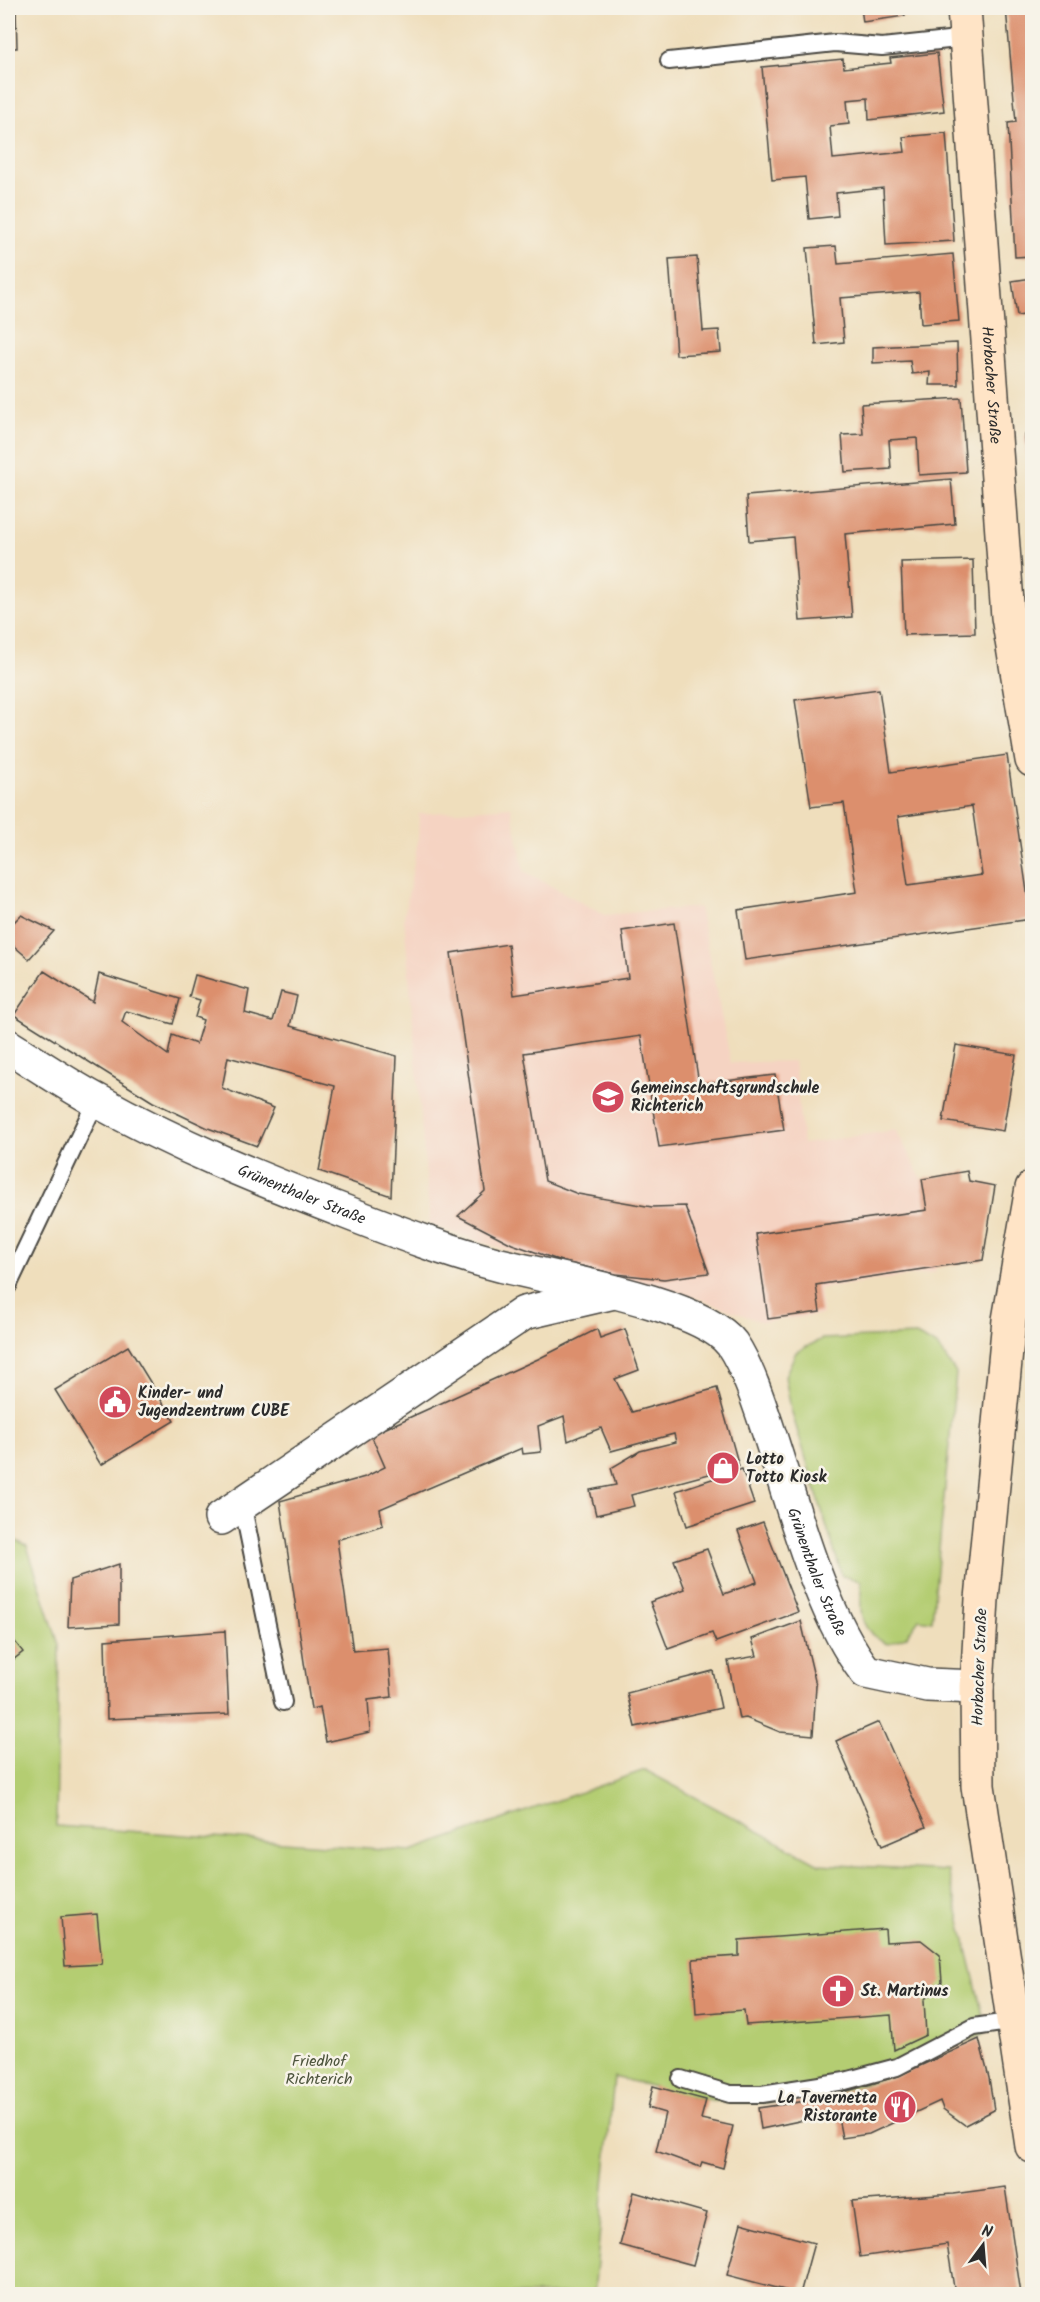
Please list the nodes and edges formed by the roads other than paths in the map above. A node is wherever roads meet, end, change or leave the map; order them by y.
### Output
1 (966, 23) edge
2 (669, 61) dead end
3 (1032, 760) edge
4 (8, 1046) edge
5 (96, 1101) junction
6 (1032, 1188) edge
7 (8, 1286) edge
8 (618, 1291) junction
9 (1023, 1305) edge
10 (231, 1510) joint
11 (977, 1687) junction
12 (284, 1702) dead end
13 (1015, 2021) junction
14 (681, 2079) dead end
15 (1032, 2146) edge

1 - 2 lane
1 - 3 main road, Horbacher Straße
4 - 5 street, Grünenthaler Straße
5 - 7 lane
5 - 8 street, Grünenthaler Straße
6 - 9 main road, Horbacher Straße
8 - 10 street
8 - 11 street, Grünenthaler Straße
9 - 11 main road, Horbacher Straße
10 - 12 lane
11 - 13 main road, Horbacher Straße
13 - 14 lane
13 - 15 main road, Horbacher Straße

